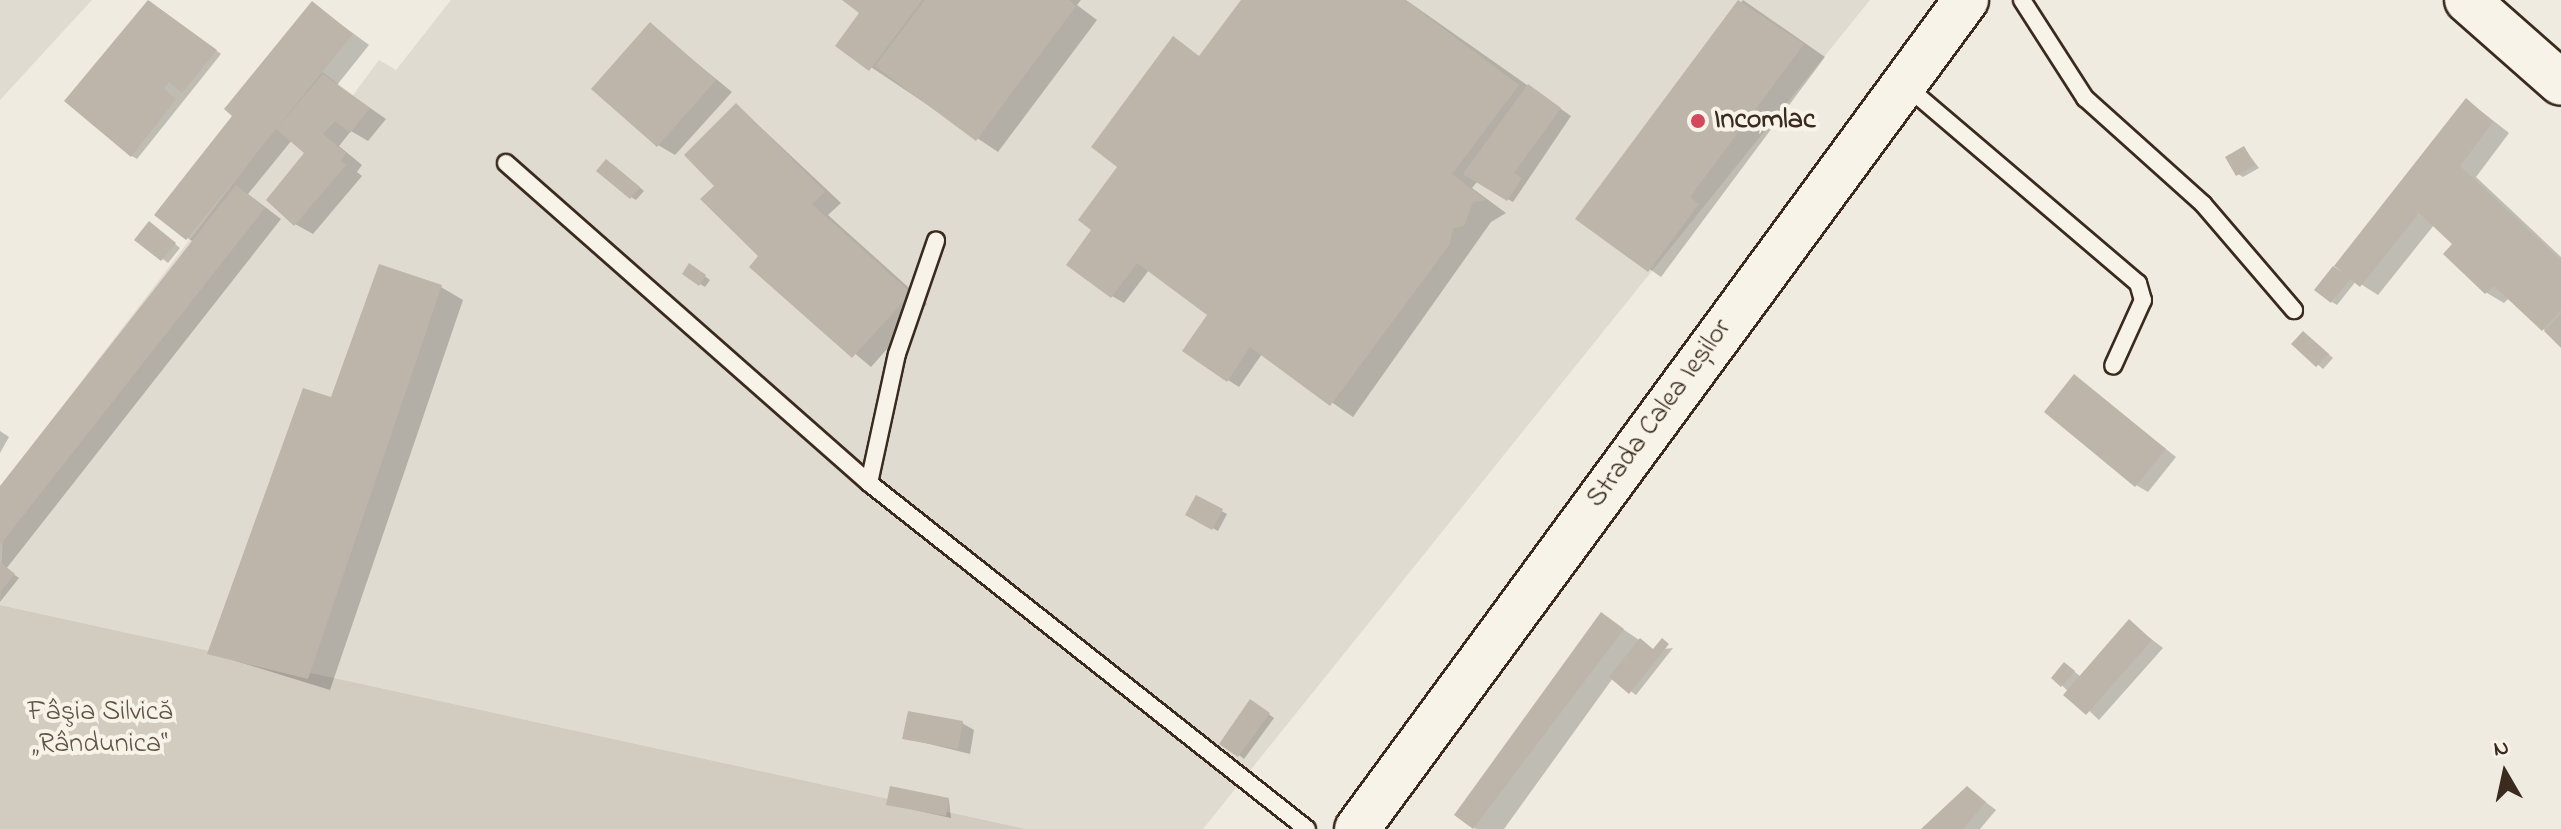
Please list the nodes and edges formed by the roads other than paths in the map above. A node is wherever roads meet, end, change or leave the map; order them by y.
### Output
1 (1966, 0) edge
2 (2022, 0) edge
3 (2467, 0) edge
4 (2561, 83) edge
5 (1904, 84) junction
6 (506, 163) dead end
7 (936, 241) dead end
8 (2294, 310) dead end
9 (2113, 366) dead end
10 (869, 483) junction
11 (1307, 829) edge
12 (1357, 829) edge

1 - 5 street, Strada Calea Ieșilor
2 - 8 lane
3 - 4 street
5 - 9 lane
5 - 12 street, Strada Calea Ieșilor
6 - 10 lane
7 - 10 lane
10 - 11 lane

